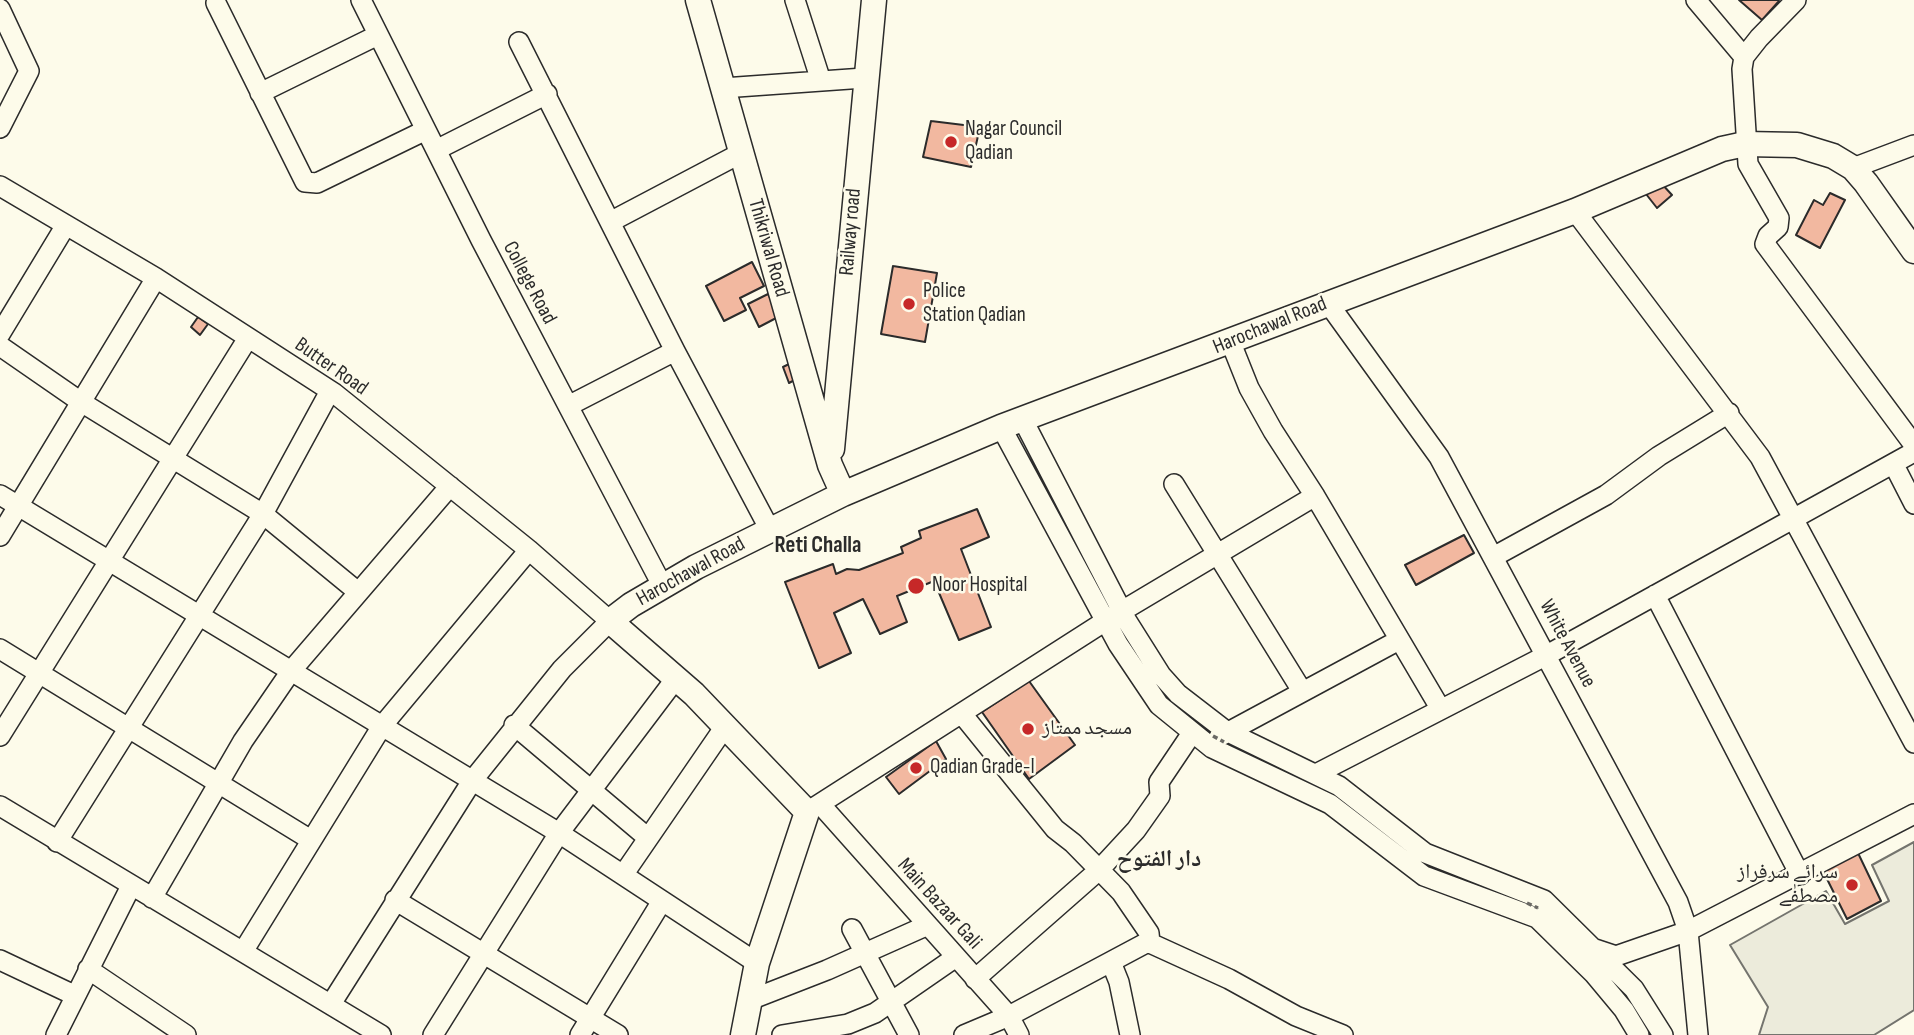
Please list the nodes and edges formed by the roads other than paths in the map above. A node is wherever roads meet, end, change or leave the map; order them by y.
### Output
1 (361, 0) edge
2 (698, 0) edge
3 (795, 0) edge
4 (874, 0) edge
5 (1696, 0) edge
6 (1796, 0) edge
7 (216, 3) dead end
8 (0, 9) edge
9 (378, 34) junction
10 (519, 42) dead end
11 (1744, 57) junction
12 (864, 78) junction
13 (821, 81) junction
14 (723, 88) junction
15 (260, 93) junction
16 (547, 94) junction
17 (0, 128) edge
18 (426, 130) junction
19 (1745, 144) junction
20 (1914, 145) edge
21 (436, 150) junction
22 (741, 153) junction
23 (1853, 168) junction
24 (0, 186) edge
25 (1575, 211) junction
26 (610, 222) junction
27 (66, 225) junction
28 (1914, 251) edge
29 (156, 278) junction
30 (1328, 303) junction
31 (0, 334) edge
32 (248, 338) junction
33 (1231, 343) junction
34 (0, 346) edge
35 (675, 351) junction
36 (330, 391) junction
37 (81, 402) junction
38 (568, 406) junction
39 (1728, 413) junction
40 (1012, 424) junction
41 (1914, 444) edge
42 (1914, 452) edge
43 (173, 458) junction
44 (830, 465) junction
45 (1894, 465) junction
46 (1174, 484) dead end
47 (450, 486) junction
48 (843, 494) junction
49 (0, 495) edge
50 (1315, 496) junction
51 (1914, 504) edge
52 (18, 506) junction
53 (263, 514) junction
54 (1793, 520) junction
55 (770, 530) junction
56 (0, 536) edge
57 (529, 550) junction
58 (1217, 555) junction
59 (1495, 556) junction
60 (108, 561) junction
61 (662, 585) junction
62 (358, 592) junction
63 (1655, 595) junction
64 (199, 615) junction
65 (1114, 615) junction
66 (610, 621) junction
67 (1399, 640) junction
68 (0, 649) edge
69 (1547, 655) junction
70 (291, 671) junction
71 (39, 672) junction
72 (677, 677) junction
73 (1302, 691) junction
74 (1440, 708) junction
75 (962, 714) junction
76 (514, 725) junction
77 (726, 725) junction
78 (382, 726) junction
79 (129, 727) junction
80 (1192, 733) junction
81 (0, 736) edge
82 (1218, 739) junction
83 (1914, 743) edge
84 (1324, 777) junction
85 (472, 781) junction
86 (218, 783) junction
87 (590, 792) junction
88 (1323, 799) junction
89 (0, 806) edge
90 (814, 809) junction
91 (1914, 814) edge
92 (559, 833) junction
93 (648, 838) junction
94 (311, 840) junction
95 (57, 842) junction
96 (1099, 870) junction
97 (622, 875) junction
98 (1800, 875) junction
99 (131, 886) junction
100 (152, 898) junction
101 (396, 900) junction
102 (662, 901) junction
103 (1532, 904) junction
104 (928, 925) junction
105 (852, 929) dead end
106 (1688, 931) junction
107 (1150, 943) junction
108 (1595, 949) junction
109 (244, 950) junction
110 (485, 952) junction
111 (866, 953) junction
112 (956, 957) junction
113 (0, 960) edge
114 (1111, 962) junction
115 (757, 963) junction
116 (88, 969) junction
117 (975, 979) junction
118 (74, 995) junction
119 (750, 1000) junction
120 (892, 1002) junction
121 (331, 1004) junction
122 (1009, 1016) junction
123 (590, 1018) junction
124 (818, 1032) edge
125 (56, 1035) edge
126 (186, 1035) edge
127 (381, 1035) edge
128 (433, 1035) edge
129 (580, 1035) edge
130 (618, 1035) edge
131 (743, 1035) edge
132 (782, 1035) edge
133 (909, 1035) edge
134 (964, 1035) edge
135 (1019, 1035) edge
136 (1130, 1035) edge
137 (1343, 1035) edge
138 (1639, 1035) edge
139 (1663, 1035) edge
140 (1698, 1035) edge

1 - 9 street, College Road
2 - 14 main road, Thikriwal Road
3 - 13 street
4 - 12 main road, Railway road
5 - 11 street
6 - 11 street
7 - 15 street
8 - 17 street
9 - 15 street
9 - 18 street, College Road
10 - 16 street
11 - 19 street
12 - 13 street
12 - 44 main road, Railway road
13 - 14 street
14 - 22 main road, Thikriwal Road
15 - 18 street
16 - 21 street
16 - 26 street
18 - 21 street, College Road
19 - 23 main road, Harochawal Road
19 - 25 main road, Harochawal Road
19 - 41 street
20 - 23 street
21 - 38 street, College Road
22 - 26 street
22 - 44 main road, Thikriwal Road
23 - 28 main road, Harochawal Road
24 - 27 street, Butter Road
25 - 30 main road, Harochawal Road
25 - 39 street
26 - 35 street
27 - 29 street, Butter Road
27 - 31 street
29 - 32 street, Butter Road
29 - 37 street
30 - 33 main road, Harochawal Road
30 - 59 street, White Avenue
32 - 36 street, Butter Road
32 - 43 street
33 - 40 main road, Harochawal Road
33 - 50 street
34 - 37 street
35 - 38 street
35 - 55 street
36 - 47 street, Butter Road
36 - 53 street
37 - 43 street
37 - 52 street
38 - 61 street, College Road
39 - 54 street
39 - 59 street
40 - 48 main road, Harochawal Road
40 - 65 street
42 - 45 street
43 - 53 street
43 - 60 street
44 - 48 main road, Thikriwal Road
45 - 51 street
45 - 54 street
46 - 58 street
47 - 57 street, Butter Road
47 - 62 street
48 - 55 main road, Harochawal Road
49 - 52 street
50 - 58 street
50 - 67 street
52 - 56 street
52 - 60 street
53 - 62 street
53 - 64 street
54 - 63 street
54 - 83 street
55 - 61 main road, Harochawal Road
57 - 66 street, Butter Road
57 - 78 street
58 - 65 street
58 - 73 street
59 - 69 street, White Avenue
60 - 64 street
60 - 71 street
61 - 66 main road, Harochawal Road
62 - 70 street
63 - 69 street
63 - 98 street
64 - 70 street
64 - 79 street
65 - 75 street
65 - 80 street
65 - 82 street
66 - 72 main road
66 - 76 street
67 - 73 street
67 - 74 street
68 - 71 street
69 - 74 street
69 - 106 street, White Avenue
70 - 78 street
70 - 86 street
71 - 79 street
71 - 81 street
72 - 77 main road
72 - 87 street
73 - 82 street
74 - 84 street
75 - 90 street
75 - 96 street
76 - 85 street
76 - 87 street
77 - 90 main road
77 - 93 street
78 - 85 street
78 - 94 street
79 - 86 street
79 - 95 street
80 - 82 street
80 - 96 street
82 - 84 street
82 - 88 street
84 - 88 street
84 - 103 street
85 - 92 street
85 - 101 street
86 - 94 street
86 - 100 street
87 - 92 street
87 - 93 street
88 - 103 street
89 - 95 street
90 - 104 street, Main Bazaar Gali
90 - 115 main road
91 - 98 street
92 - 97 street
92 - 110 street
93 - 97 street
94 - 109 street
95 - 99 street
96 - 107 street
96 - 117 street
97 - 102 street
98 - 106 street
99 - 100 street
99 - 116 street
100 - 109 street
101 - 110 street
101 - 121 street
102 - 115 street
102 - 123 street
103 - 108 street
103 - 138 street
104 - 111 street
104 - 112 street, Main Bazaar Gali
105 - 111 street
106 - 108 street
106 - 140 street, White Avenue
107 - 114 street
107 - 137 street
108 - 139 street
109 - 121 street
110 - 123 street
110 - 128 street
111 - 119 street
111 - 120 street
112 - 117 street, Main Bazaar Gali
112 - 120 street
113 - 118 street
114 - 122 street
114 - 136 street
115 - 119 main road
116 - 118 street
116 - 126 street
117 - 122 street, Main Bazaar Gali
118 - 125 street
119 - 131 main road
120 - 124 street
120 - 133 street
121 - 127 street
122 - 134 street
122 - 135 street, Main Bazaar Gali
123 - 129 street
123 - 130 street
124 - 132 street

